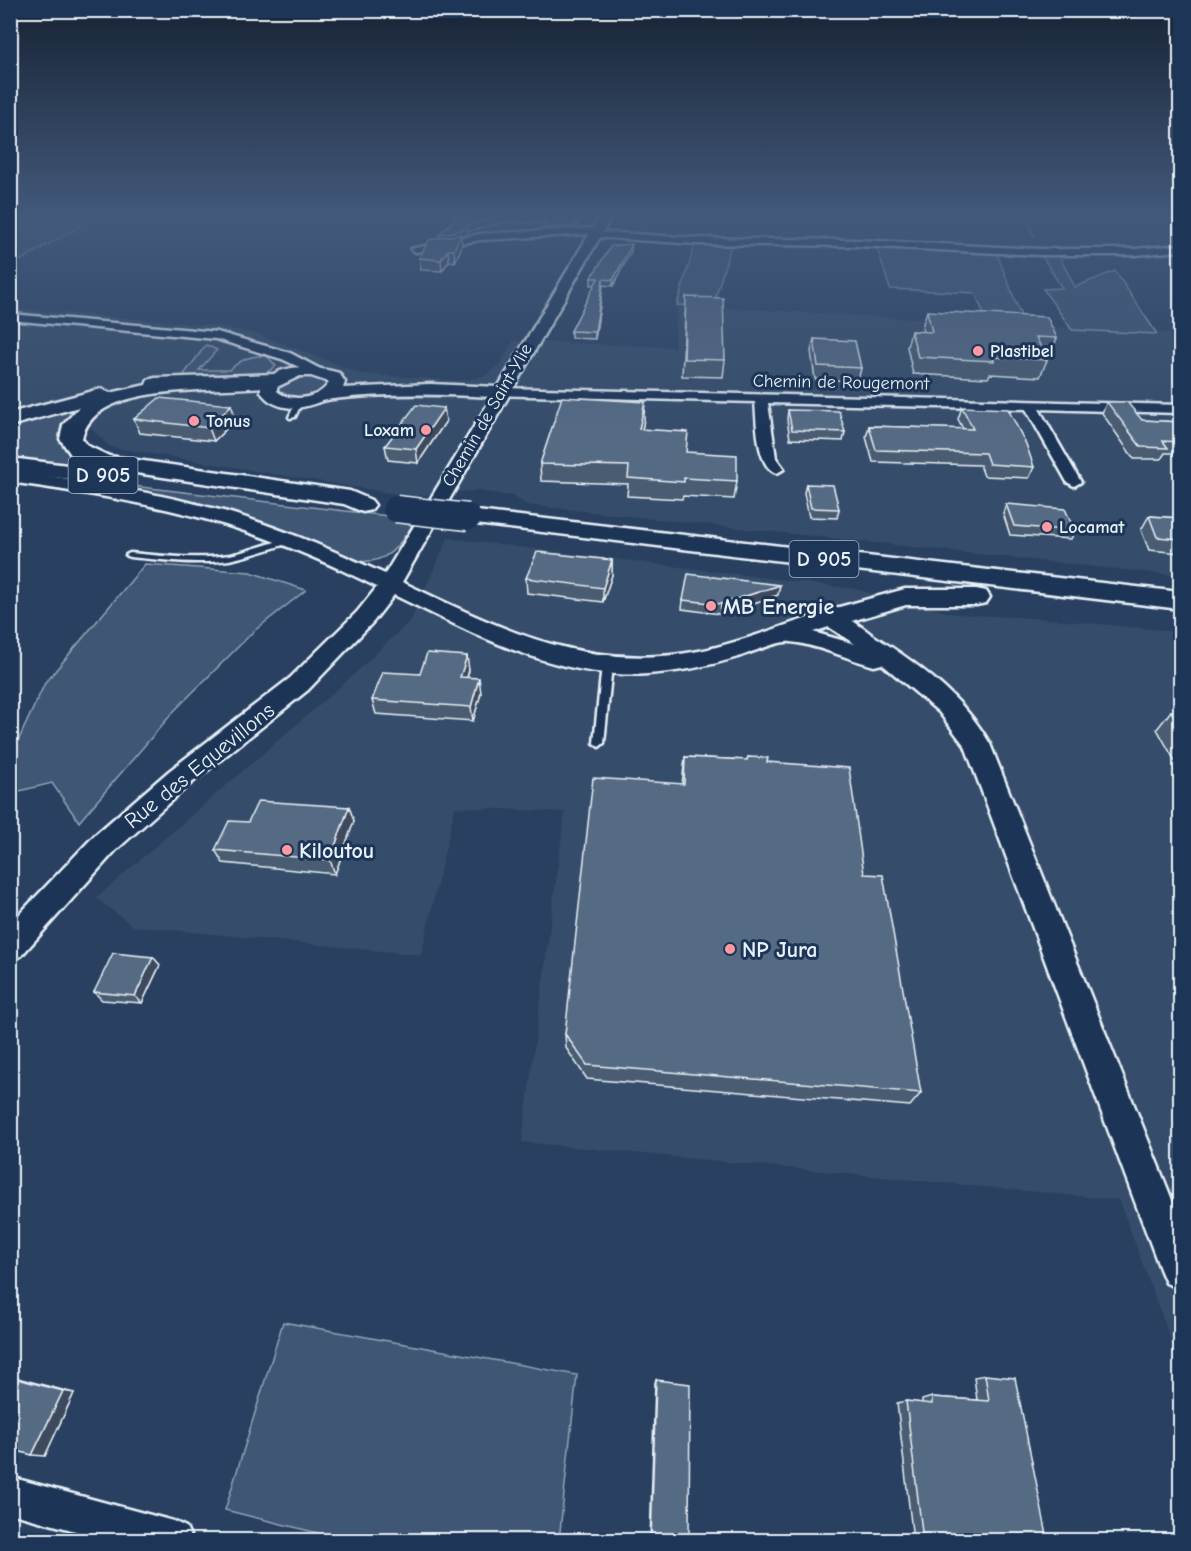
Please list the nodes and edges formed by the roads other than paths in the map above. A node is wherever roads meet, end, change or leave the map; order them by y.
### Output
1 (562, 288) edge
2 (10, 317) edge
3 (272, 352) junction
4 (318, 371) junction
5 (185, 384) junction
6 (273, 384) junction
7 (332, 387) junction
8 (501, 392) junction
9 (761, 398) junction
10 (1030, 405) junction
11 (1180, 409) edge
12 (10, 420) edge
13 (10, 465) edge
14 (777, 469) dead end
15 (10, 476) edge
16 (1074, 482) dead end
17 (363, 505) junction
18 (289, 540) junction
19 (130, 555) dead end
20 (389, 586) junction
21 (1180, 601) edge
22 (1180, 616) edge
23 (831, 618) junction
24 (788, 633) junction
25 (607, 665) junction
26 (906, 671) junction
27 (599, 743) dead end
28 (10, 946) edge
29 (1180, 1269) edge
30 (10, 1495) edge
31 (173, 1540) edge

1 - 8 street, Chemin de Saint-Ylie
2 - 3 street
3 - 4 street
3 - 6 street
4 - 6 street
4 - 7 street
5 - 6 main road
5 - 12 main road
5 - 17 main road
6 - 7 street
7 - 8 street
8 - 9 street, Chemin de Rougemont
8 - 20 street, Chemin de Saint-Ylie
9 - 10 street, Chemin de Rougemont
9 - 14 street
10 - 11 street, Chemin de Rougemont
10 - 16 street
13 - 17 main road, D 905
15 - 18 street
17 - 21 main road, D 905, bridge
18 - 19 lane
18 - 20 street
20 - 25 street
20 - 28 street, Rue des Equevillons
22 - 23 main road
23 - 24 street
23 - 26 street
24 - 25 street
24 - 26 street
25 - 27 lane
26 - 29 street
30 - 31 street

